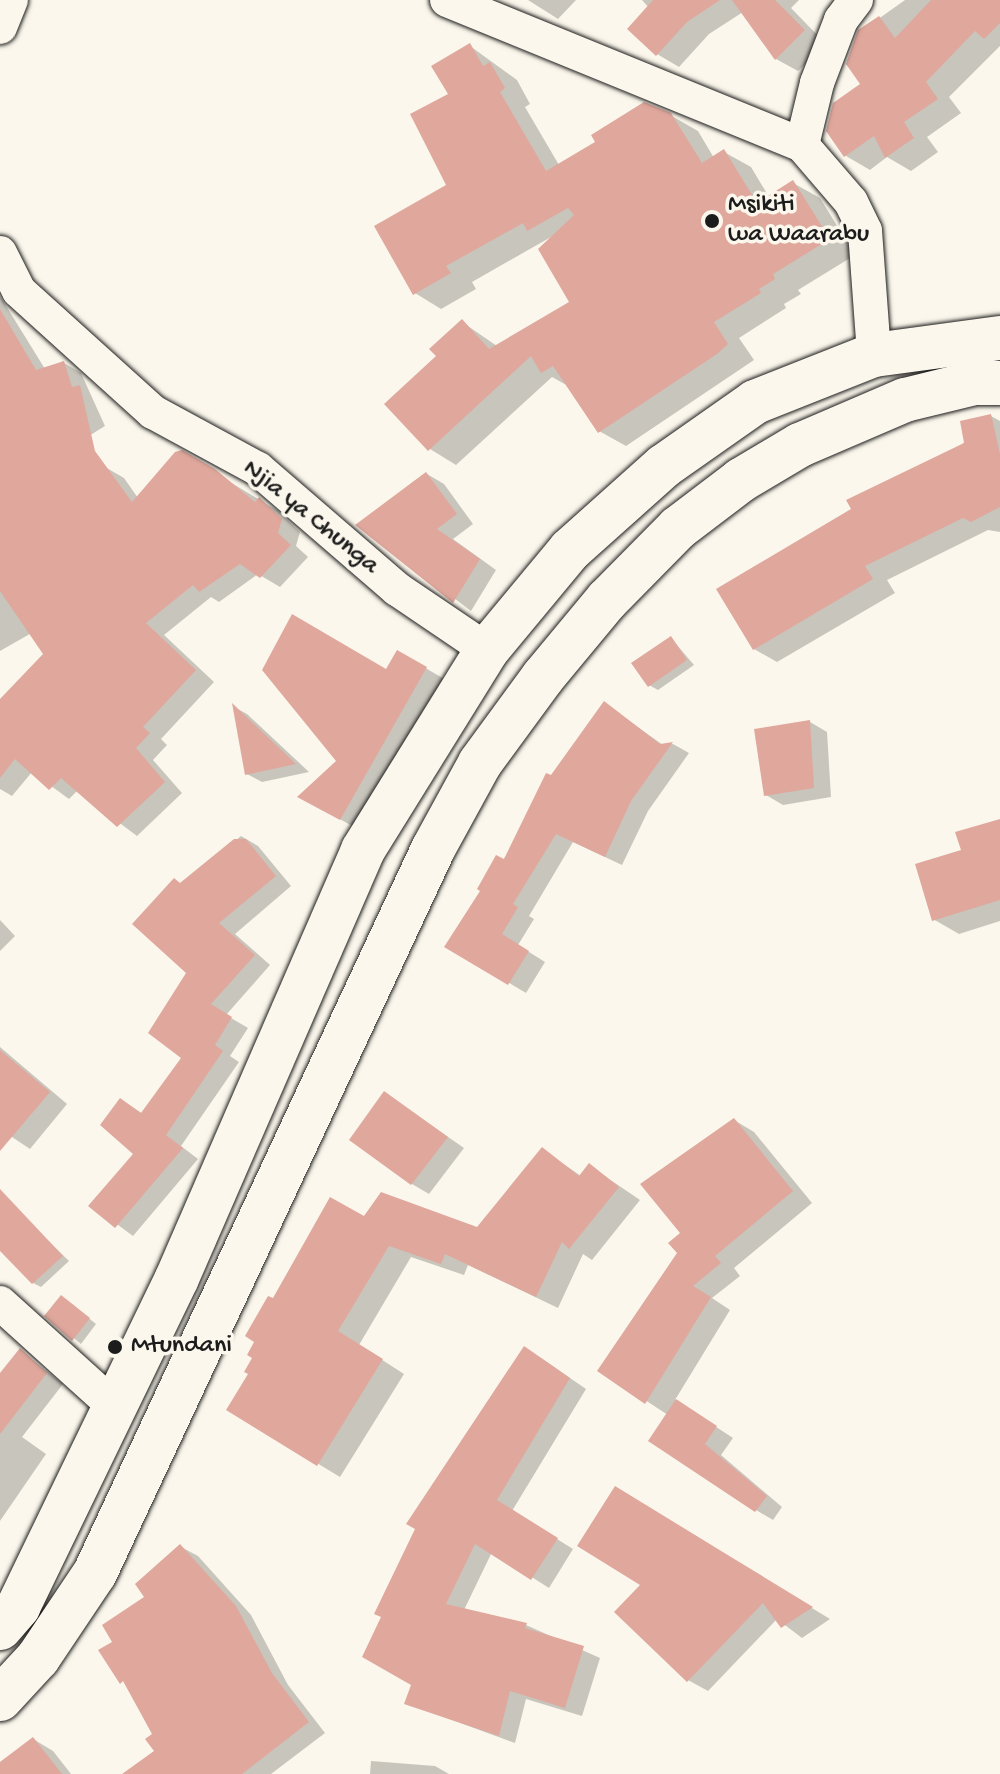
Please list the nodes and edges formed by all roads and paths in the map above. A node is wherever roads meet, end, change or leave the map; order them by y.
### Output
1 (11, 0) edge
2 (447, 0) edge
3 (856, 0) edge
4 (0, 27) edge
5 (802, 145) junction
6 (0, 253) edge
7 (1000, 338) edge
8 (874, 355) junction
9 (1000, 383) edge
10 (487, 650) junction
11 (0, 1303) edge
12 (115, 1407) junction
13 (0, 1628) edge
14 (0, 1699) edge

1 - 4 street
2 - 5 street
3 - 5 street
5 - 8 street
6 - 10 street, Njia ya Chunga
7 - 8 main road
8 - 10 main road
9 - 14 main road
10 - 12 main road
11 - 12 street
12 - 13 main road

